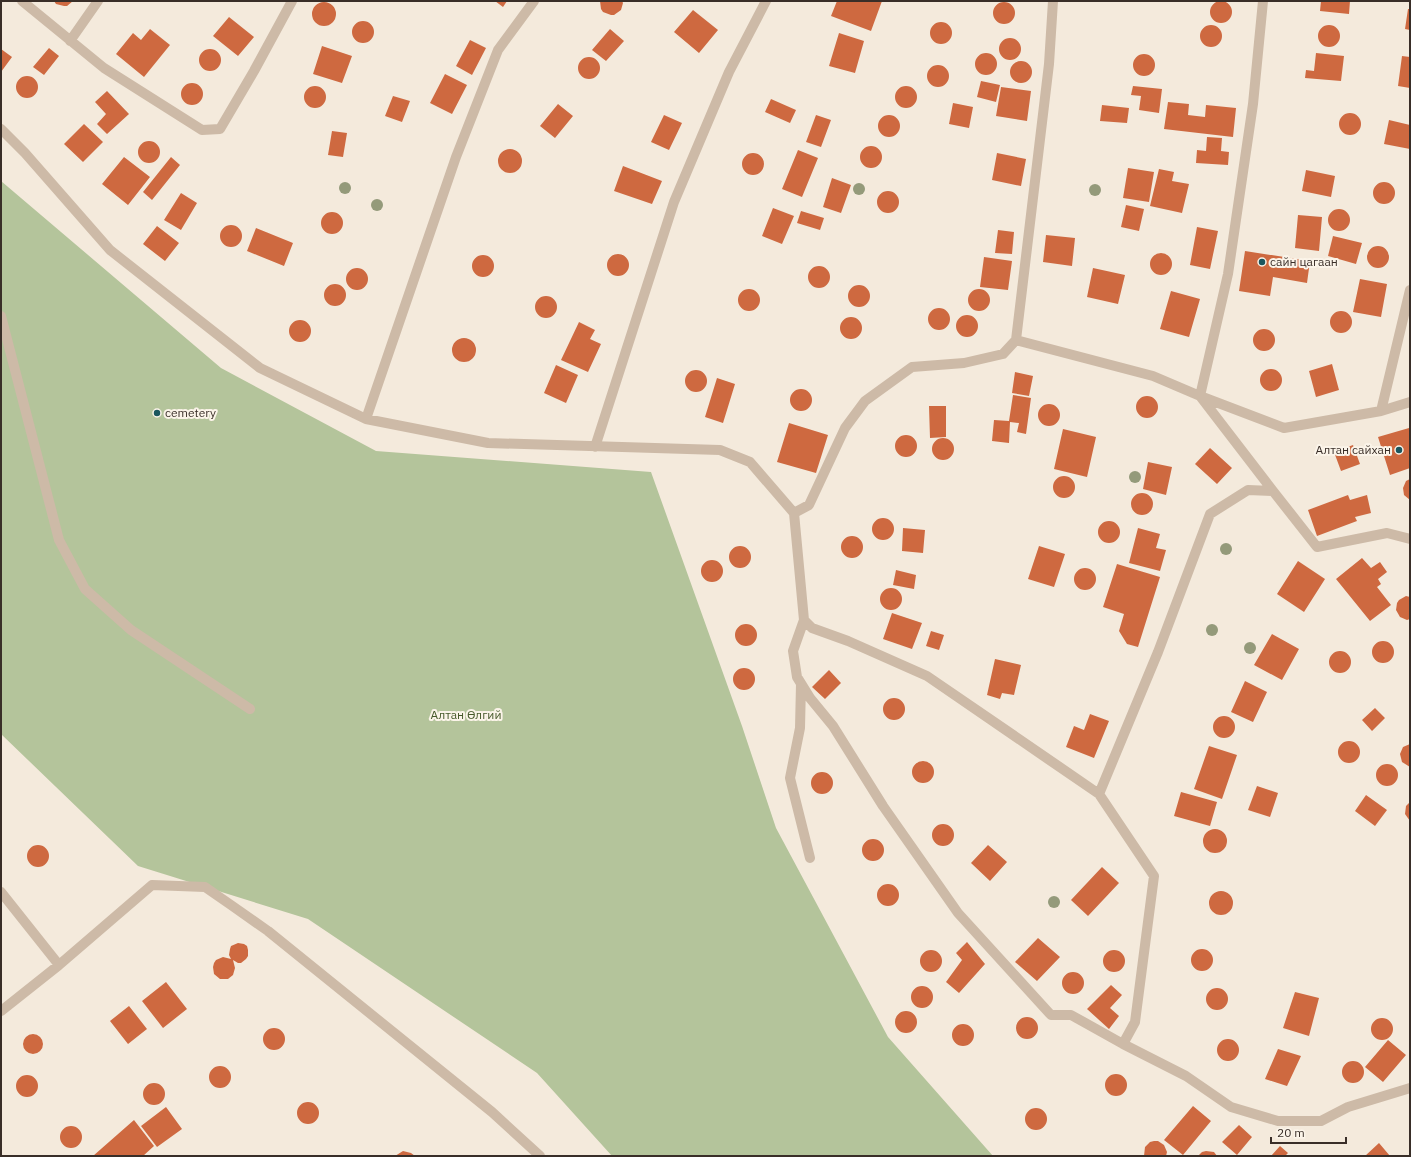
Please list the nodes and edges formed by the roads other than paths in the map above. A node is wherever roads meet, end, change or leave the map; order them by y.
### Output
1 (22, 1) edge
2 (98, 1) edge
3 (292, 1) edge
4 (534, 1) edge
5 (766, 1) edge
6 (1053, 1) edge
7 (1263, 1) edge
8 (70, 41) junction
9 (1, 129) edge
10 (1410, 290) edge
11 (1, 316) edge
12 (1016, 340) junction
13 (1200, 396) junction
14 (1410, 402) edge
15 (1381, 411) junction
16 (366, 419) junction
17 (596, 447) junction
18 (1273, 491) junction
19 (794, 512) junction
20 (1410, 539) edge
21 (804, 620) junction
22 (801, 684) junction
23 (250, 710) dead end
24 (1099, 794) junction
25 (810, 858) dead end
26 (1, 892) edge
27 (59, 965) junction
28 (1, 1012) edge
29 (1123, 1044) junction
30 (1410, 1088) edge
31 (540, 1156) edge

1 - 8 street
2 - 8 street
3 - 8 street
4 - 16 street
5 - 17 street
6 - 12 street
7 - 13 street
9 - 16 street
10 - 15 street
11 - 23 street
12 - 13 street
12 - 19 street
13 - 15 street
13 - 18 street
14 - 15 street
16 - 17 street
17 - 19 street
18 - 20 street
18 - 24 street
19 - 21 street
21 - 22 street
21 - 24 street
22 - 25 street
22 - 29 street
24 - 29 street
26 - 27 street
27 - 28 street
27 - 31 street
29 - 30 street

